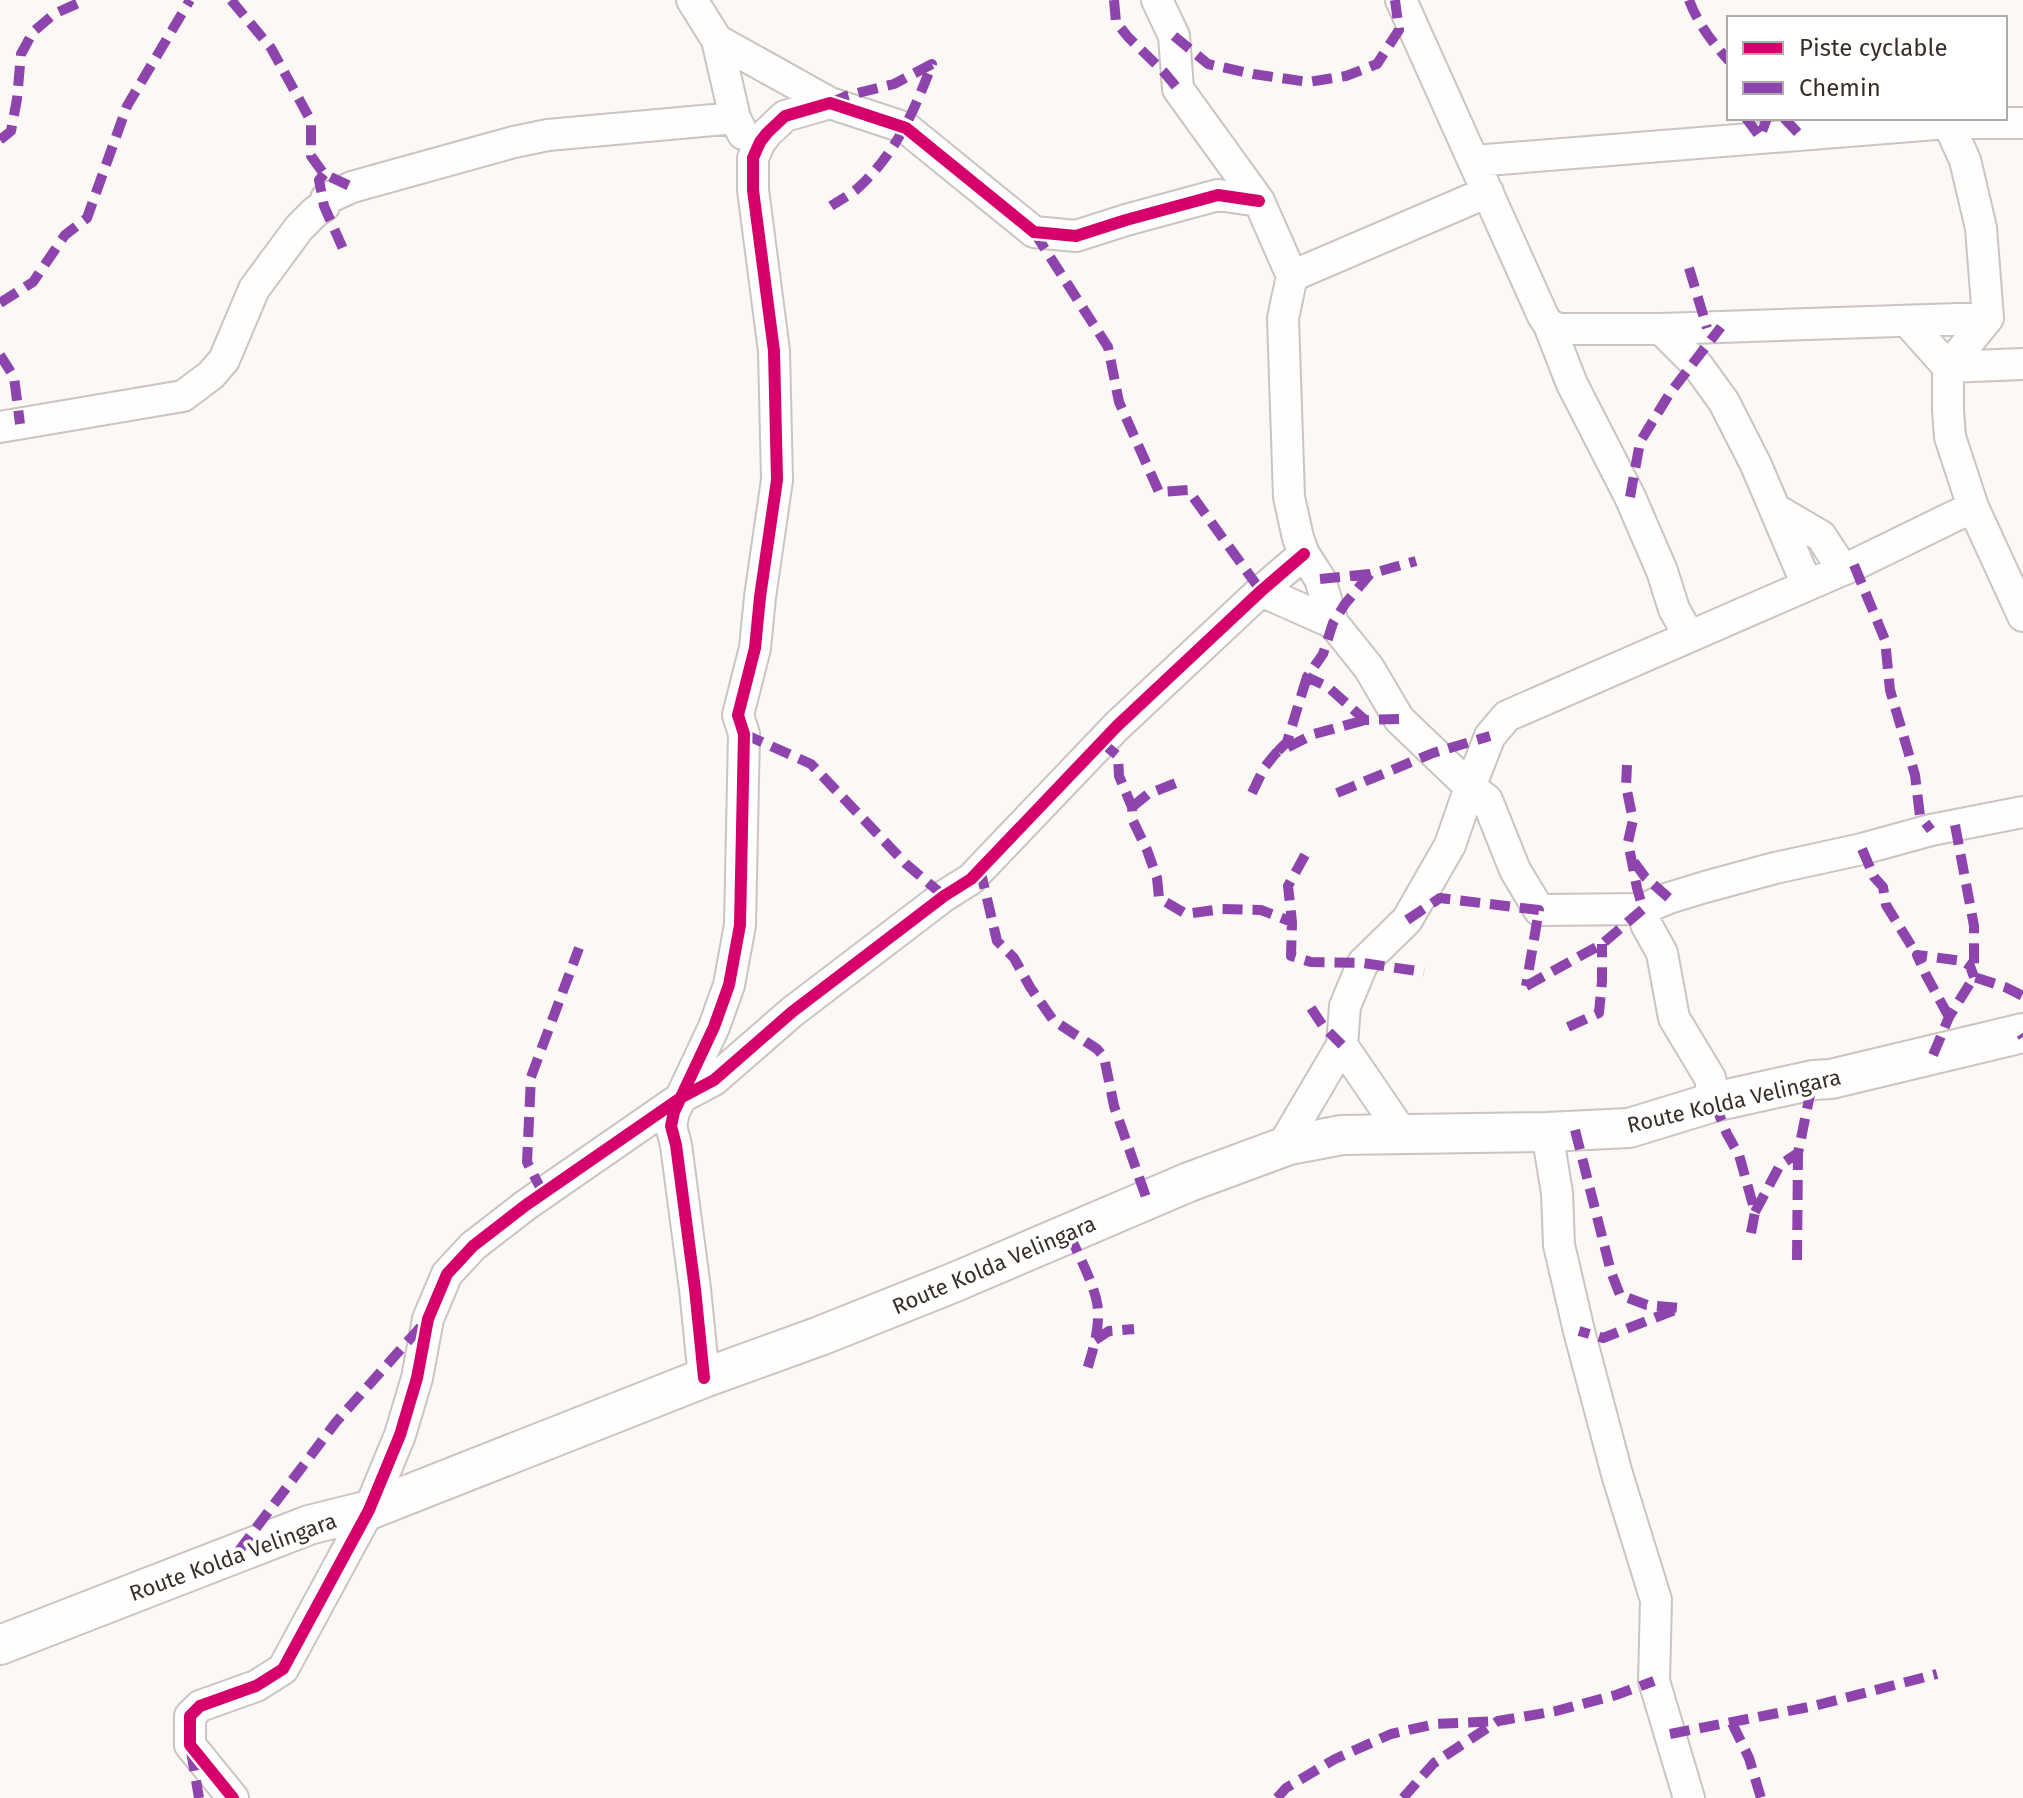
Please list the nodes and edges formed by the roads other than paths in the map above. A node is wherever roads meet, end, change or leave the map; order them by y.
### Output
1 (692, 0) edge
2 (1157, 0) edge
3 (1401, 0) edge
4 (717, 40) junction
5 (830, 103) junction
6 (735, 118) junction
7 (1948, 123) junction
8 (1981, 123) junction
9 (2023, 123) edge
10 (753, 158) junction
11 (1965, 160) junction
12 (1474, 161) junction
13 (1488, 192) junction
14 (1259, 201) junction
15 (1292, 276) junction
16 (1988, 318) junction
17 (1907, 321) junction
18 (1549, 325) junction
19 (1661, 329) junction
20 (2023, 364) edge
21 (1948, 367) junction
22 (0, 427) edge
23 (1973, 507) junction
24 (1775, 509) junction
25 (1304, 554) junction
26 (1843, 570) junction
27 (1807, 585) junction
28 (1261, 591) junction
29 (2023, 616) edge
30 (1333, 623) junction
31 (1689, 636) junction
32 (1470, 787) junction
33 (2023, 812) edge
34 (1643, 909) junction
35 (2023, 1033) edge
36 (1342, 1045) junction
37 (682, 1097) junction
38 (1714, 1102) junction
39 (1547, 1132) junction
40 (1402, 1133) junction
41 (1282, 1147) junction
42 (704, 1378) junction
43 (369, 1510) junction
44 (0, 1645) edge
45 (233, 1798) edge
46 (1689, 1798) edge

1 - 4 street
2 - 14 street
3 - 12 street
4 - 5 street
4 - 6 street
5 - 10 street
5 - 14 street
6 - 10 street
6 - 22 street
7 - 8 street
7 - 11 street
7 - 12 street
8 - 9 street
8 - 11 street
10 - 37 street
11 - 16 street
12 - 13 street
13 - 15 street
13 - 18 street
14 - 15 street
15 - 25 street
16 - 17 street
16 - 21 street
17 - 19 street
17 - 21 street
18 - 19 street
18 - 31 street
19 - 24 street
20 - 21 street
21 - 23 street
23 - 26 street
23 - 29 street
24 - 26 street
24 - 27 street
25 - 28 street
25 - 30 street
26 - 27 street
27 - 31 street
28 - 30 street
28 - 37 street
30 - 32 street
31 - 32 street
32 - 34 street
32 - 36 street
33 - 34 street
34 - 38 street
35 - 38 main road, Route Kolda Velingara
36 - 40 street
36 - 41 street
37 - 42 street
37 - 43 street
38 - 39 main road, Route Kolda Velingara
39 - 40 main road, Route Kolda Velingara
39 - 46 street
40 - 41 main road, Route Kolda Velingara
41 - 42 main road, Route Kolda Velingara
42 - 43 main road, Route Kolda Velingara
43 - 44 main road, Route Kolda Velingara
43 - 45 street

